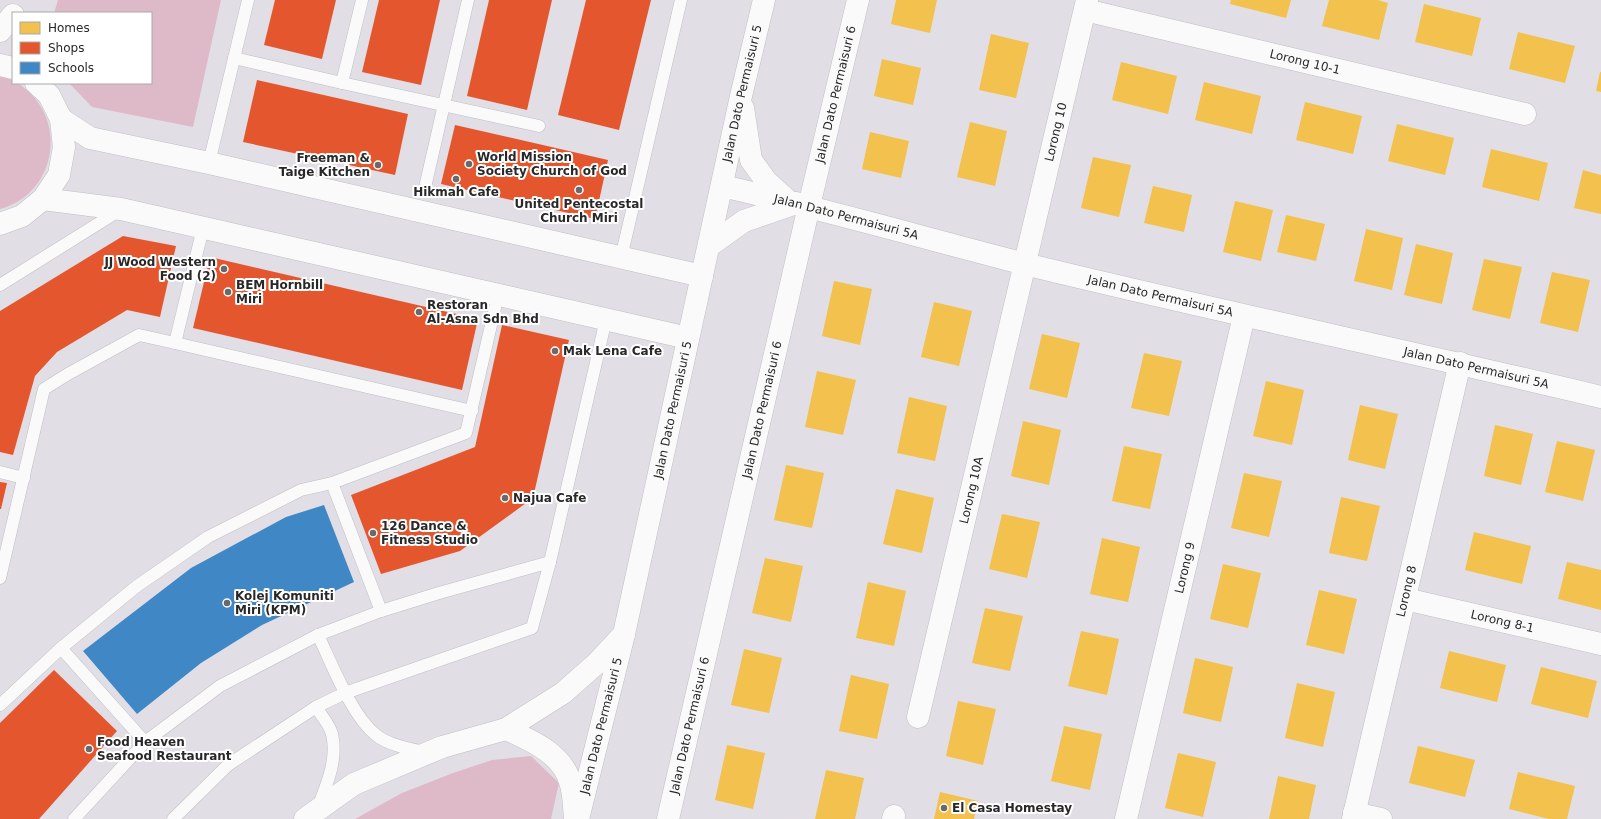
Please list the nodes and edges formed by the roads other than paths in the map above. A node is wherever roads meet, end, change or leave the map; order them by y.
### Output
1 (248, 0) edge
2 (362, 0) edge
3 (468, 0) edge
4 (681, 0) edge
5 (764, 0) edge
6 (858, 0) edge
7 (1086, 5) edge
8 (12, 17) edge
9 (0, 31) edge
10 (234, 58) junction
11 (0, 65) edge
12 (12, 68) edge
13 (342, 83) junction
14 (37, 84) edge
15 (741, 96) junction
16 (444, 105) junction
17 (1525, 114) dead end
18 (61, 119) junction
19 (539, 126) dead end
20 (209, 163) junction
21 (426, 183) dead end
22 (722, 186) junction
23 (43, 198) junction
24 (797, 203) junction
25 (120, 209) junction
26 (0, 224) edge
27 (203, 228) junction
28 (709, 246) junction
29 (621, 258) junction
30 (1024, 263) junction
31 (702, 276) junction
32 (0, 285) edge
33 (498, 295) junction
34 (1244, 316) junction
35 (606, 319) junction
36 (688, 338) junction
37 (175, 343) junction
38 (1460, 363) junction
39 (1601, 397) edge
40 (472, 411) junction
41 (0, 472) edge
42 (24, 478) junction
43 (332, 483) junction
44 (550, 562) junction
45 (0, 578) edge
46 (1405, 599) junction
47 (381, 611) junction
48 (624, 634) junction
49 (318, 635) junction
50 (1601, 644) edge
51 (61, 648) junction
52 (345, 693) junction
53 (0, 705) edge
54 (316, 707) junction
55 (918, 717) dead end
56 (506, 729) junction
57 (145, 742) junction
58 (428, 753) junction
59 (311, 815) edge
60 (1353, 816) edge
61 (79, 817) edge
62 (173, 819) edge
63 (576, 819) edge
64 (668, 819) edge
65 (1126, 819) edge
66 (1381, 819) edge

1 - 10 lane
2 - 13 lane
3 - 16 lane
4 - 29 lane
5 - 15 street, Jalan Dato Permaisuri 5
6 - 24 street, Jalan Dato Permaisuri 6
7 - 17 street, Lorong 10-1
7 - 30 street, Lorong 10
8 - 9 street
10 - 13 lane
10 - 20 lane
11 - 12 street
13 - 16 lane
14 - 18 street
15 - 22 street, Jalan Dato Permaisuri 5
15 - 24 street
16 - 19 lane
16 - 21 lane
18 - 20 street
18 - 23 street
20 - 29 street
22 - 24 street, Jalan Dato Permaisuri 5A
22 - 28 street, Jalan Dato Permaisuri 5
23 - 25 street
23 - 26 street
24 - 28 street
24 - 30 street, Jalan Dato Permaisuri 5A
24 - 64 street, Jalan Dato Permaisuri 6
25 - 27 street
25 - 32 lane
27 - 33 street
27 - 37 lane
28 - 31 street, Jalan Dato Permaisuri 5
29 - 31 street
30 - 34 street, Jalan Dato Permaisuri 5A
30 - 55 street, Lorong 10A
31 - 36 street, Jalan Dato Permaisuri 5
33 - 35 street
33 - 40 lane
34 - 38 street, Jalan Dato Permaisuri 5A
34 - 65 street, Lorong 9
35 - 36 street
35 - 44 lane
36 - 48 street, Jalan Dato Permaisuri 5
37 - 40 lane
37 - 42 lane
38 - 39 street, Jalan Dato Permaisuri 5A
38 - 46 street, Lorong 8
40 - 43 lane
41 - 42 lane
42 - 45 lane
43 - 47 lane
43 - 51 lane
44 - 47 lane
44 - 52 lane
46 - 50 street, Lorong 8-1
46 - 60 street, Lorong 8
47 - 49 lane
48 - 56 street
48 - 63 street, Jalan Dato Permaisuri 5
49 - 52 lane
49 - 57 lane
51 - 53 lane
51 - 57 lane
52 - 54 lane
52 - 58 lane
54 - 59 lane
54 - 62 lane
56 - 58 street
56 - 63 street
57 - 61 lane
58 - 59 street
60 - 66 street

